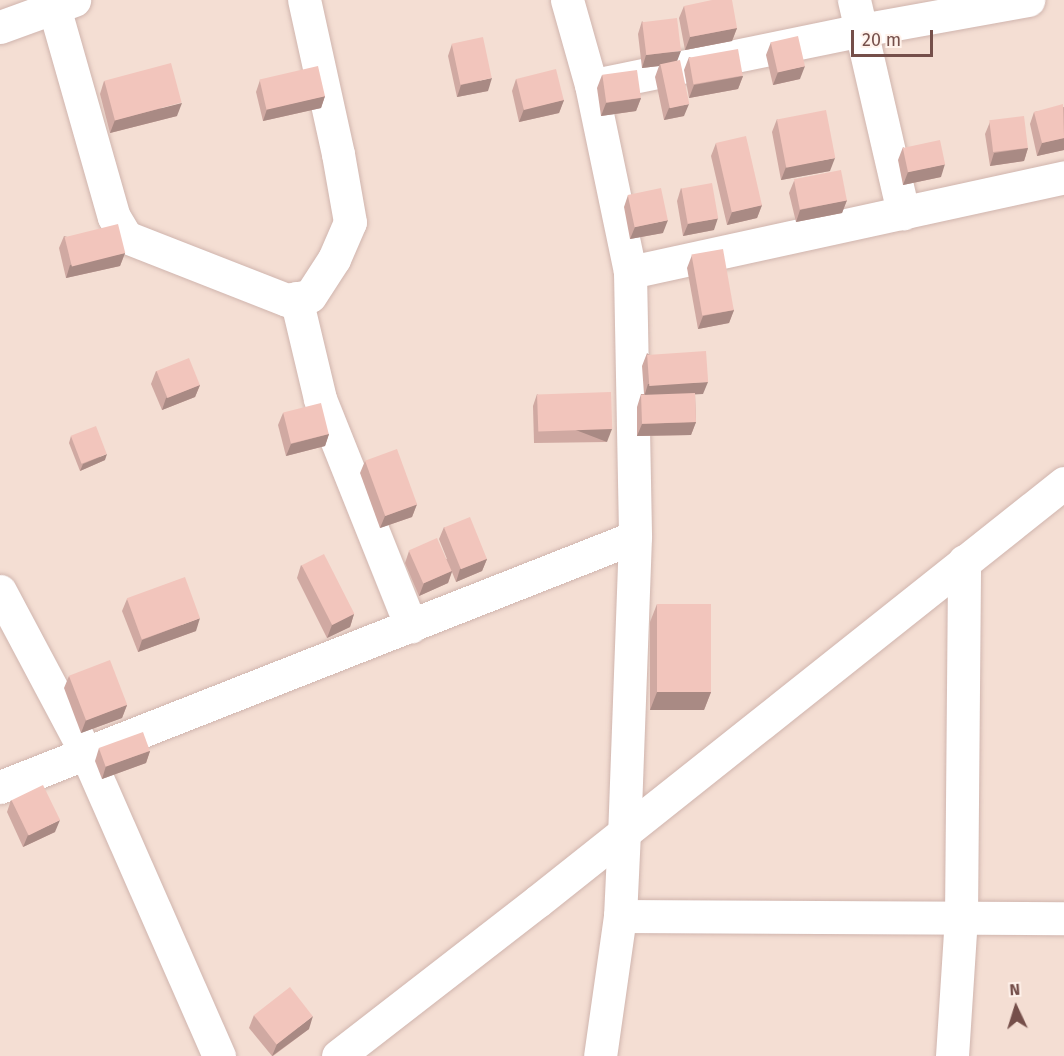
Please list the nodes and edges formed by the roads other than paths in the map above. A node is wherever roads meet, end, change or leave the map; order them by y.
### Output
1 (304, 0) edge
2 (567, 0) edge
3 (1028, 0) edge
4 (64, 4) edge
5 (858, 15) edge
6 (0, 27) edge
7 (591, 85) junction
8 (1064, 177) edge
9 (903, 213) junction
10 (630, 272) junction
11 (296, 298) junction
12 (1060, 493) edge
13 (635, 537) junction
14 (964, 561) junction
15 (0, 591) edge
16 (411, 626) junction
17 (86, 753) junction
18 (0, 787) edge
19 (624, 832) junction
20 (620, 916) junction
21 (961, 918) junction
22 (1064, 918) edge
23 (219, 1056) edge
24 (338, 1056) edge
25 (600, 1056) edge
26 (951, 1056) edge

1 - 11 street
2 - 7 street
3 - 5 street
4 - 6 street
4 - 11 street
5 - 7 street
5 - 9 street
7 - 10 street
8 - 9 street
9 - 10 street
10 - 13 street
11 - 16 street
12 - 14 street
13 - 16 street
13 - 19 street
14 - 19 street
14 - 21 street
15 - 17 street
16 - 17 street
17 - 18 street
17 - 23 street
19 - 20 street
19 - 24 street
20 - 21 street
20 - 25 street
21 - 22 street
21 - 26 street

